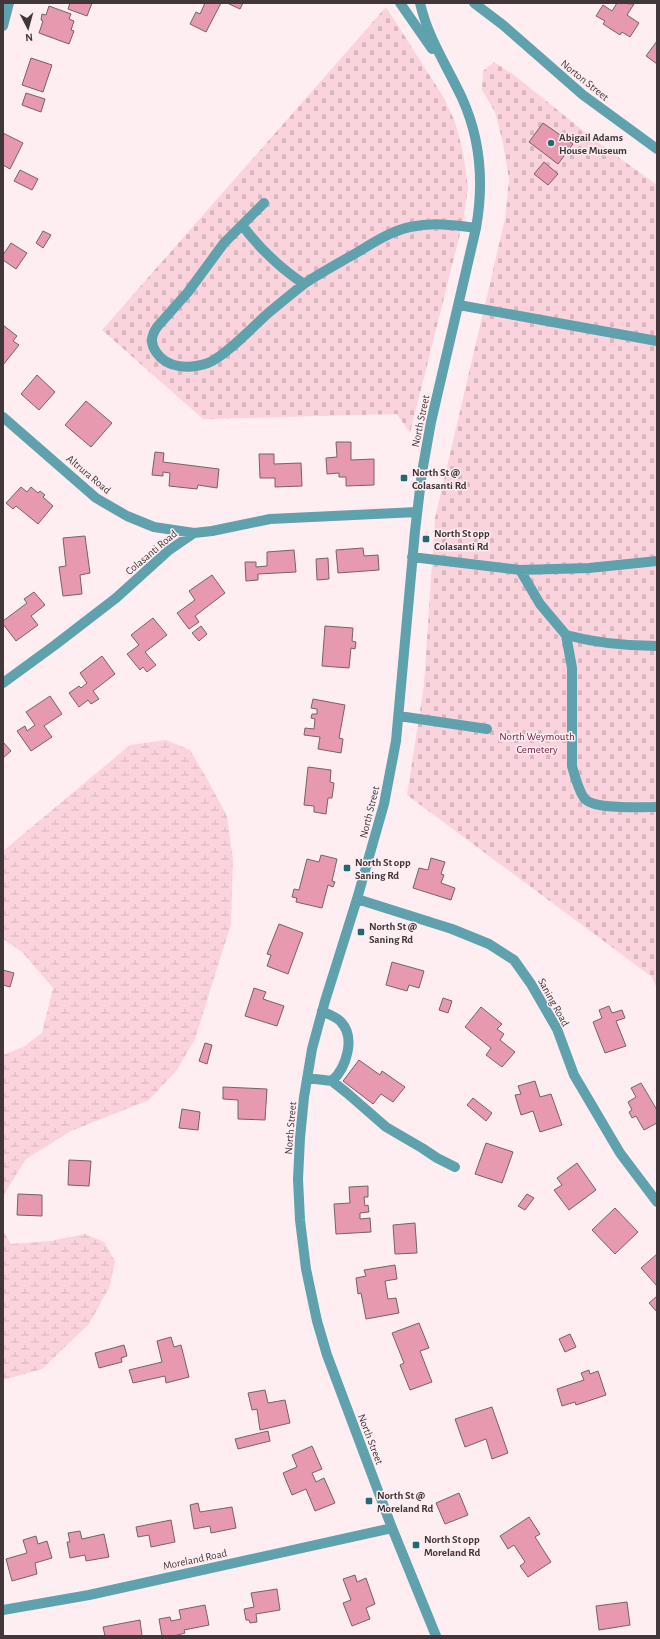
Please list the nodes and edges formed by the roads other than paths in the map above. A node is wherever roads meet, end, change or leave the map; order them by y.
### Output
1 (9, 3) edge
2 (400, 3) edge
3 (420, 3) edge
4 (474, 3) edge
5 (485, 3) edge
6 (503, 24) junction
7 (3, 26) edge
8 (448, 72) junction
9 (657, 149) edge
10 (264, 202) dead end
11 (242, 225) junction
12 (476, 228) junction
13 (304, 284) junction
14 (458, 305) junction
15 (657, 341) edge
16 (3, 417) edge
17 (417, 512) junction
18 (194, 533) junction
19 (412, 557) junction
20 (657, 561) edge
21 (520, 570) junction
22 (566, 635) junction
23 (657, 646) edge
24 (3, 683) edge
25 (399, 716) junction
26 (487, 729) dead end
27 (657, 807) edge
28 (357, 899) junction
29 (322, 1011) junction
30 (307, 1078) junction
31 (332, 1081) junction
32 (455, 1167) dead end
33 (657, 1202) edge
34 (392, 1528) junction
35 (3, 1610) edge
36 (436, 1636) edge

1 - 7 street
2 - 8 street, North Street
3 - 8 street, North Street
4 - 6 street, Norton Street
5 - 6 street, Norton Street
6 - 9 street, Norton Street
8 - 12 street, North Street
10 - 11 street
11 - 13 street
11 - 13 street
12 - 13 street
12 - 14 street, North Street
14 - 15 street
14 - 17 street, North Street
16 - 18 street, Altrura Road
17 - 18 street, Colasanti Road
17 - 19 street, North Street
18 - 24 street, Colasanti Road
19 - 21 street
19 - 25 street, North Street
20 - 21 street
21 - 22 street
22 - 23 street
22 - 27 street
25 - 26 street
25 - 28 street, North Street
28 - 29 street, North Street
28 - 33 street, Saning Road
29 - 30 street, North Street
29 - 31 street
30 - 31 street
30 - 34 street, North Street
31 - 32 street
34 - 35 street, Moreland Road
34 - 36 street, North Street

